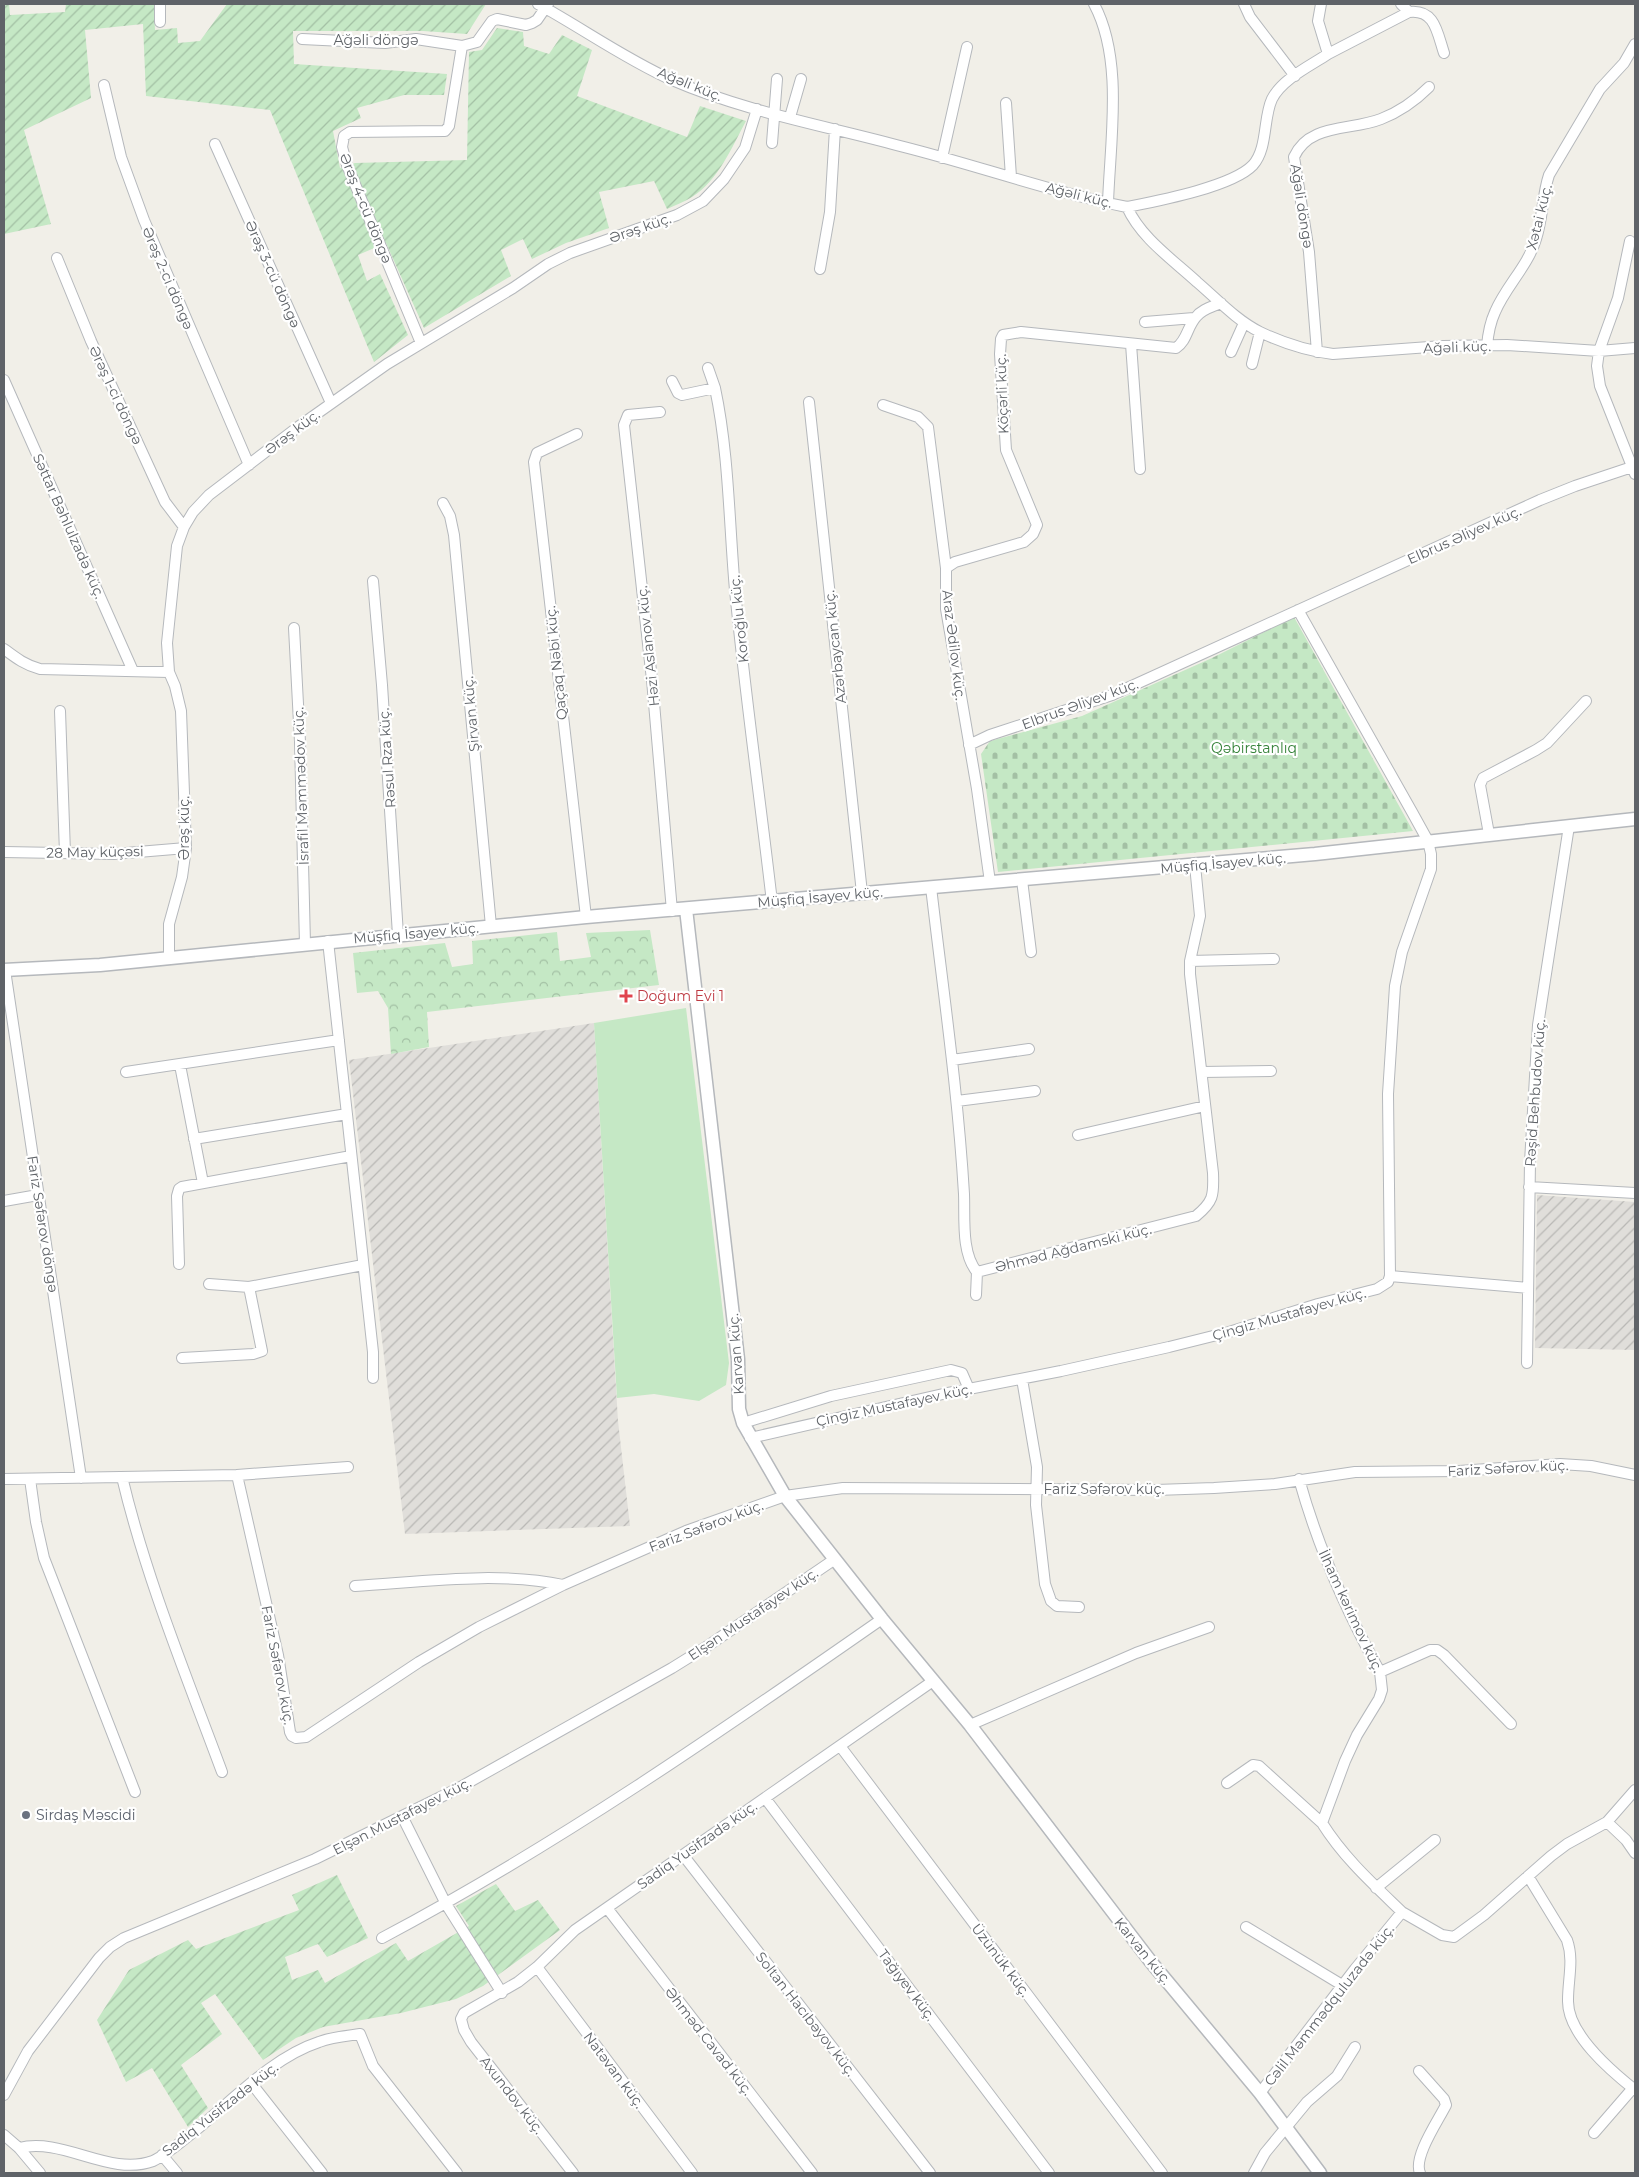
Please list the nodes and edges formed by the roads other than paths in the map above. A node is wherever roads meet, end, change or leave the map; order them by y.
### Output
1 (160, 4) edge
2 (1094, 4) edge
3 (1244, 4) edge
4 (1321, 4) edge
5 (1401, 4) edge
6 (544, 5) edge
7 (1409, 12) junction
8 (160, 22) dead end
9 (302, 39) dead end
10 (1635, 44) edge
11 (462, 46) junction
12 (967, 47) dead end
13 (1444, 53) dead end
14 (1328, 54) junction
15 (1295, 76) junction
16 (777, 79) dead end
17 (800, 79) dead end
18 (104, 85) dead end
19 (1429, 88) dead end
20 (1006, 104) dead end
21 (758, 109) junction
22 (775, 113) junction
23 (790, 117) junction
24 (835, 129) junction
25 (772, 143) dead end
26 (215, 144) dead end
27 (942, 158) junction
28 (1011, 177) junction
29 (1108, 203) junction
30 (1126, 207) junction
31 (1630, 241) dead end
32 (57, 258) dead end
33 (820, 269) dead end
34 (1221, 303) junction
35 (1194, 318) junction
36 (1145, 322) dead end
37 (1244, 323) junction
38 (1260, 332) junction
39 (421, 343) junction
40 (1131, 344) junction
41 (1487, 346) junction
42 (1635, 348) edge
43 (1599, 350) junction
44 (1231, 352) dead end
45 (1317, 352) junction
46 (1252, 364) dead end
47 (708, 368) dead end
48 (4, 380) edge
49 (672, 381) dead end
50 (715, 388) junction
51 (809, 402) dead end
52 (331, 403) junction
53 (883, 405) dead end
54 (660, 412) dead end
55 (577, 434) dead end
56 (249, 464) junction
57 (1140, 469) dead end
58 (1634, 471) edge
59 (443, 503) dead end
60 (184, 527) junction
61 (946, 568) junction
62 (373, 581) dead end
63 (1298, 610) junction
64 (294, 628) dead end
65 (4, 649) edge
66 (133, 672) junction
67 (170, 672) junction
68 (1586, 700) dead end
69 (60, 711) dead end
70 (969, 745) junction
71 (1635, 820) edge
72 (1569, 826) junction
73 (1489, 834) junction
74 (1428, 840) junction
75 (186, 848) junction
76 (4, 852) edge
77 (65, 853) junction
78 (1195, 865) junction
79 (1022, 880) junction
80 (990, 882) junction
81 (931, 887) junction
82 (862, 894) junction
83 (772, 902) junction
84 (686, 910) junction
85 (672, 911) junction
86 (586, 917) junction
87 (490, 926) junction
88 (398, 934) junction
89 (328, 941) junction
90 (305, 944) junction
91 (1031, 952) dead end
92 (169, 959) junction
93 (1274, 959) dead end
94 (1190, 961) junction
95 (4, 970) edge
96 (339, 1040) junction
97 (1029, 1049) dead end
98 (952, 1060) junction
99 (180, 1065) junction
100 (1271, 1071) dead end
101 (126, 1072) dead end
102 (1202, 1072) junction
103 (1035, 1091) dead end
104 (957, 1101) junction
105 (1205, 1106) junction
106 (347, 1114) junction
107 (1078, 1135) dead end
108 (194, 1139) junction
109 (351, 1156) junction
110 (203, 1183) junction
111 (1529, 1187) junction
112 (1635, 1193) edge
113 (38, 1195) junction
114 (4, 1201) edge
115 (179, 1264) dead end
116 (363, 1265) junction
117 (977, 1272) junction
118 (1390, 1276) junction
119 (208, 1284) dead end
120 (249, 1287) junction
121 (1528, 1288) junction
122 (976, 1294) dead end
123 (182, 1358) dead end
124 (1527, 1363) dead end
125 (373, 1378) dead end
126 (1022, 1379) junction
127 (969, 1389) junction
128 (743, 1423) junction
129 (750, 1438) junction
130 (348, 1467) dead end
131 (237, 1475) junction
132 (1635, 1475) edge
133 (81, 1478) junction
134 (122, 1478) junction
135 (4, 1479) edge
136 (30, 1479) junction
137 (1299, 1479) junction
138 (1037, 1489) junction
139 (786, 1496) junction
140 (835, 1559) junction
141 (563, 1585) junction
142 (355, 1586) dead end
143 (1079, 1607) dead end
144 (882, 1619) junction
145 (1208, 1626) dead end
146 (1380, 1672) junction
147 (933, 1681) junction
148 (1511, 1724) dead end
149 (970, 1725) junction
150 (840, 1746) junction
151 (222, 1772) dead end
152 (1227, 1782) dead end
153 (1635, 1790) edge
154 (135, 1792) dead end
155 (765, 1798) junction
156 (402, 1816) junction
157 (1607, 1822) junction
158 (1322, 1824) junction
159 (1435, 1840) dead end
160 (1635, 1853) edge
161 (683, 1855) junction
162 (1528, 1876) junction
163 (1376, 1888) junction
164 (446, 1904) junction
165 (607, 1908) junction
166 (1402, 1912) junction
167 (1246, 1927) dead end
168 (382, 1938) dead end
169 (537, 1967) junction
170 (1342, 1985) junction
171 (502, 1993) junction
172 (464, 2013) joint
173 (1354, 2047) dead end
174 (1420, 2072) dead end
175 (252, 2084) junction
176 (1634, 2089) edge
177 (1260, 2093) junction
178 (4, 2096) edge
179 (1287, 2128) junction
180 (1594, 2133) dead end
181 (4, 2135) edge
182 (20, 2148) junction
183 (162, 2155) junction
184 (40, 2173) edge
185 (177, 2173) edge
186 (322, 2173) edge
187 (456, 2173) edge
188 (573, 2173) edge
189 (692, 2173) edge
190 (812, 2173) edge
191 (930, 2173) edge
192 (1050, 2173) edge
193 (1162, 2173) edge
194 (1254, 2173) edge
195 (1320, 2173) edge
196 (1420, 2173) edge

1 - 8 street
2 - 29 street
3 - 15 street
4 - 14 street
5 - 7 street
6 - 11 street
6 - 21 street, Ağəli küç.
7 - 13 street
7 - 14 street
9 - 11 street, Ağəli döngə
10 - 41 street, Xətai küç.
11 - 39 street, Ərəş 4-cü döngə
12 - 27 street
14 - 15 street
15 - 30 street
16 - 22 street
17 - 23 street
18 - 56 street, Ərəş 2-ci döngə
19 - 45 street, Ağəli döngə
20 - 28 street
21 - 22 street, Ağəli küç.
21 - 39 street, Ərəş küç.
22 - 23 street, Ağəli küç.
22 - 25 street
23 - 24 street, Ağəli küç.
24 - 27 street, Ağəli küç.
24 - 33 street
26 - 52 street, Ərəş 3-cü döngə
27 - 28 street, Ağəli küç.
28 - 29 street, Ağəli küç.
29 - 30 street, Ağəli küç.
30 - 34 street, Ağəli küç.
31 - 43 street
32 - 60 street, Ərəş 1-ci döngə
34 - 35 street
34 - 37 street, Ağəli küç.
35 - 36 street
35 - 40 street, Köçərli küç.
37 - 38 street, Ağəli küç.
37 - 44 street
38 - 45 street, Ağəli küç.
38 - 46 street
39 - 52 street, Ərəş küç.
40 - 57 street
40 - 61 street, Köçərli küç.
41 - 43 street, Ağəli küç.
41 - 45 street, Ağəli küç.
42 - 43 street, Ağəli küç.
43 - 58 street
47 - 50 street, Koroğlu küç.
48 - 66 street, Səttar Bəhlulzadə küç.
49 - 50 street
50 - 83 street, Koroğlu küç.
51 - 82 street, Azərbaycan küç.
52 - 56 street, Ərəş küç.
53 - 61 street, Araz Ədilov küç.
54 - 85 street, Həzi Aslanov küç.
55 - 86 street, Qaçaq Nəbi küç.
56 - 60 street, Ərəş küç.
58 - 63 street, Elbrus Əliyev küç.
59 - 87 street, Şirvan küç.
60 - 67 street, Ərəş küç.
61 - 70 street, Araz Ədilov küç.
62 - 88 street, Rəsul Rza küç.
63 - 70 street, Elbrus Əliyev küç.
63 - 74 street
64 - 90 street, İsrafil Məmmədov küç.
65 - 66 street
66 - 67 street
67 - 75 street, Ərəş küç.
68 - 73 street
69 - 77 street
70 - 80 street, Araz Ədilov küç.
71 - 72 street, Müşfiq İsayev küç.
72 - 73 street, Müşfiq İsayev küç.
72 - 111 street, Rəşid Behbudov küç.
73 - 74 street, Müşfiq İsayev küç.
74 - 78 street, Müşfiq İsayev küç.
74 - 118 street
75 - 77 street, 28 May küçəsi
75 - 92 street, Ərəş küç.
76 - 77 street, 28 May küçəsi
78 - 79 street, Müşfiq İsayev küç.
78 - 94 street, Əhməd Ağdamski küç.
79 - 80 street, Müşfiq İsayev küç.
79 - 91 street
80 - 81 street, Müşfiq İsayev küç.
81 - 82 street, Müşfiq İsayev küç.
81 - 98 street, Əhməd Ağdamski küç.
82 - 83 street, Müşfiq İsayev küç.
83 - 84 street, Müşfiq İsayev küç.
84 - 85 street, Müşfiq İsayev küç.
84 - 128 street, Karvan küç.
85 - 86 street, Müşfiq İsayev küç.
86 - 87 street, Müşfiq İsayev küç.
87 - 88 street, Müşfiq İsayev küç.
88 - 89 street, Müşfiq İsayev küç.
89 - 90 street, Müşfiq İsayev küç.
89 - 96 street
90 - 92 street, Müşfiq İsayev küç.
92 - 95 street, Müşfiq İsayev küç.
93 - 94 street
94 - 102 street, Əhməd Ağdamski küç.
95 - 113 street, Fariz Səfərov döngə
96 - 99 street
96 - 106 street
97 - 98 street
98 - 104 street, Əhməd Ağdamski küç.
99 - 101 street
99 - 108 street
100 - 102 street
102 - 105 street, Əhməd Ağdamski küç.
103 - 104 street
104 - 117 street, Əhməd Ağdamski küç.
105 - 107 street
105 - 117 street, Əhməd Ağdamski küç.
106 - 108 street
106 - 109 street
108 - 110 street
109 - 110 street
109 - 116 street
110 - 115 street
111 - 112 street
111 - 121 street, Rəşid Behbudov küç.
113 - 114 street
113 - 133 street, Fariz Səfərov döngə
116 - 120 street
116 - 125 street
117 - 122 street
118 - 121 street
118 - 126 street, Çingiz Mustafayev küç.
119 - 120 street
120 - 123 street
121 - 124 street, Rəşid Behbudov küç.
126 - 127 street, Çingiz Mustafayev küç.
126 - 138 street
127 - 128 street
127 - 129 street, Çingiz Mustafayev küç.
128 - 129 street, Karvan küç.
129 - 139 street, Karvan küç.
130 - 131 street
131 - 134 street
131 - 141 street, Fariz Səfərov küç.
132 - 137 street, Fariz Səfərov küç.
133 - 134 street
133 - 136 street
134 - 151 street
135 - 136 street
136 - 154 street
137 - 138 street, Fariz Səfərov küç.
137 - 146 street, İlham kərimov küç.
138 - 139 street, Fariz Səfərov küç.
138 - 143 street
139 - 140 street, Karvan küç.
139 - 141 street, Fariz Səfərov küç.
140 - 144 street, Karvan küç.
140 - 156 street, Elşən Mustafayev küç.
141 - 142 street
144 - 147 street, Karvan küç.
144 - 164 street
145 - 149 street
146 - 148 street
146 - 158 street, İlham kərimov küç.
147 - 149 street, Karvan küç.
147 - 150 street, Sadiq Yusifzadə küç.
149 - 177 street, Karvan küç.
150 - 155 street, Sadiq Yusifzadə küç.
150 - 193 street, Üzünük küç.
152 - 158 street
153 - 157 street, Cəlil Məmmədquluzadə küç.
155 - 161 street, Sadiq Yusifzadə küç.
155 - 192 street, Tağıyev küç.
156 - 164 street
156 - 178 street, Elşən Mustafayev küç.
157 - 160 street
157 - 162 street, Cəlil Məmmədquluzadə küç.
158 - 163 street
159 - 163 street
161 - 165 street, Sadiq Yusifzadə küç.
161 - 191 street, Soltan Hacıbəyov küç.
162 - 166 street, Cəlil Məmmədquluzadə küç.
162 - 176 street
163 - 166 street
164 - 168 street
164 - 171 street
165 - 169 street, Sadiq Yusifzadə küç.
165 - 190 street, Əhməd Cavad küç.
166 - 170 street, Cəlil Məmmədquluzadə küç.
167 - 170 street
169 - 171 street, Sadiq Yusifzadə küç.
169 - 189 street, Natəvan küç.
170 - 177 street, Cəlil Məmmədquluzadə küç.
171 - 172 street, Sadiq Yusifzadə küç.
172 - 188 street, Axundov küç.
173 - 179 street
174 - 196 street
175 - 183 street, Sadiq Yusifzadə küç.
175 - 186 street
175 - 187 street, Sadiq Yusifzadə küç.
176 - 180 street
177 - 179 street, Karvan küç.
179 - 194 street
179 - 195 street, Karvan küç.
181 - 182 street
182 - 183 street, Sadiq Yusifzadə küç.
182 - 184 street
183 - 185 street

